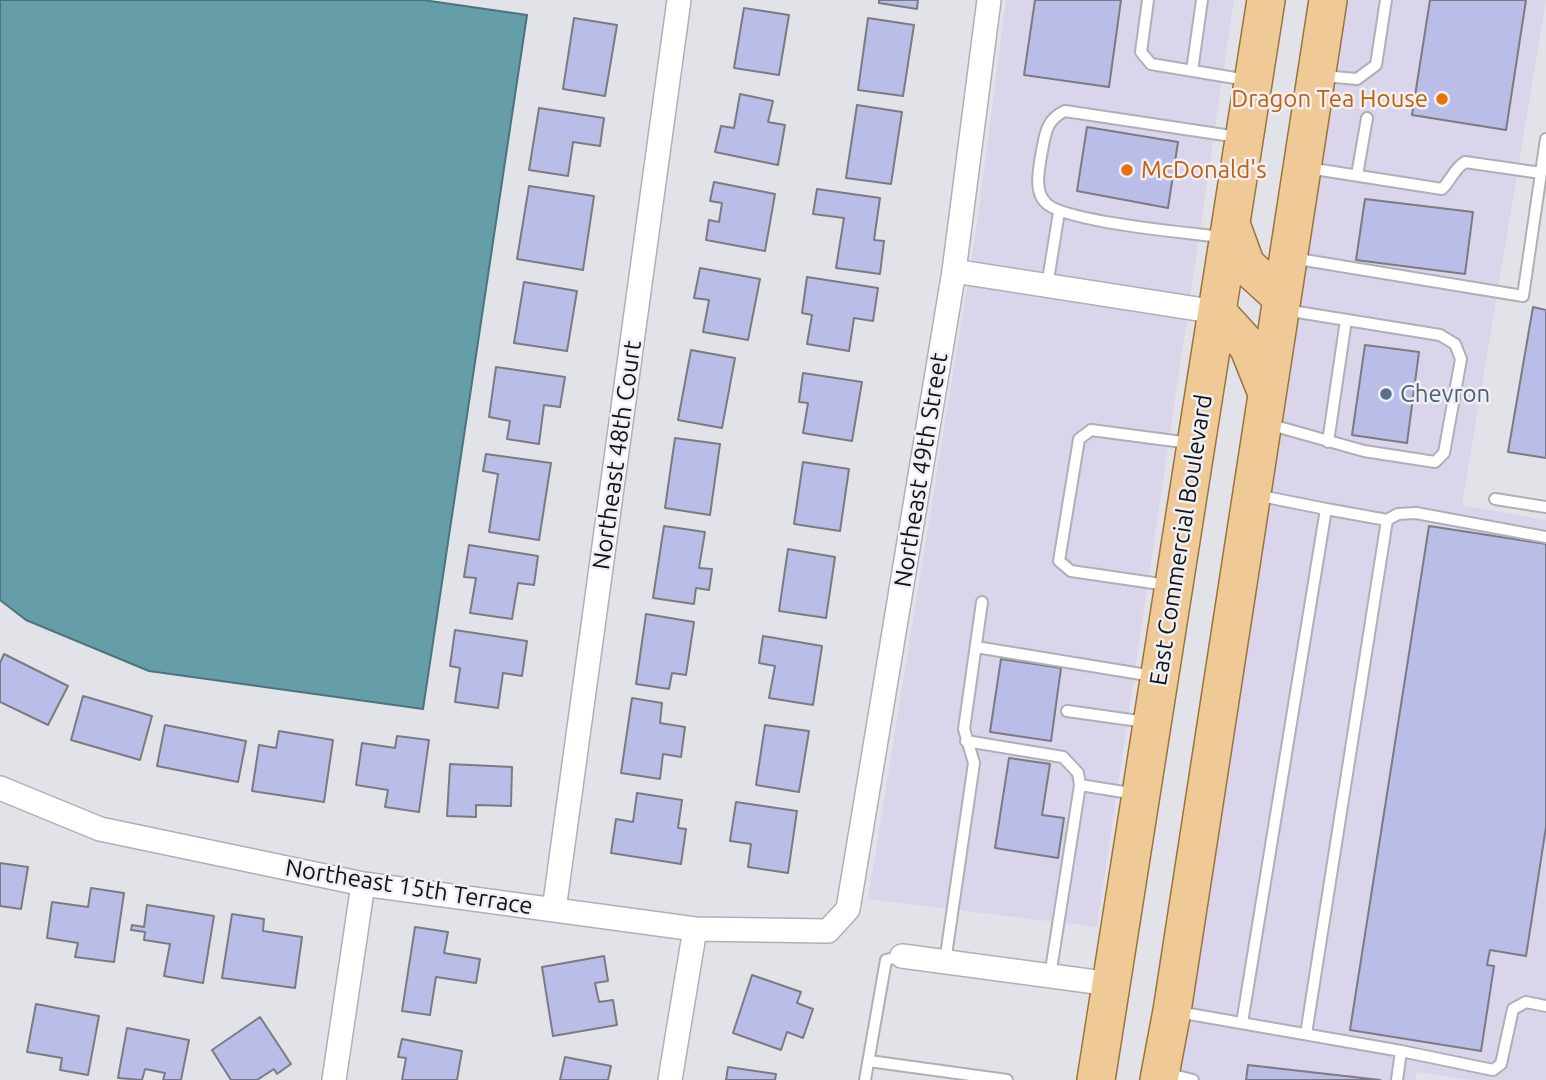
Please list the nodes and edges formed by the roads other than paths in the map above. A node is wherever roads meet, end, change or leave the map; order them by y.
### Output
1 (679, 0) edge
2 (989, 0) edge
3 (1148, 0) edge
4 (1202, 0) edge
5 (1266, 0) edge
6 (1328, 0) edge
7 (1386, 0) edge
8 (1192, 71) junction
9 (1316, 75) junction
10 (1253, 81) junction
11 (1367, 118) dead end
12 (1244, 138) junction
13 (1546, 139) edge
14 (1301, 167) junction
15 (1541, 173) junction
16 (1357, 175) junction
17 (1059, 212) junction
18 (1230, 231) junction
19 (1288, 257) junction
20 (954, 271) junction
21 (1047, 286) junction
22 (1280, 303) junction
23 (1217, 312) junction
24 (1346, 320) junction
25 (1264, 407) junction
26 (1328, 442) junction
27 (1196, 443) junction
28 (1251, 494) junction
29 (1495, 499) dead end
30 (1546, 507) edge
31 (1326, 509) junction
32 (1387, 520) junction
33 (1546, 537) edge
34 (1174, 586) junction
35 (982, 602) dead end
36 (976, 647) junction
37 (1160, 677) junction
38 (1067, 711) dead end
39 (1152, 723) junction
40 (966, 741) junction
41 (1080, 785) junction
42 (0, 788) edge
43 (1141, 795) junction
44 (363, 884) junction
45 (554, 910) junction
46 (695, 929) junction
47 (828, 932) joint
48 (902, 956) joint
49 (946, 962) junction
50 (1050, 976) junction
51 (1111, 985) junction
52 (1546, 1006) edge
53 (1172, 1011) junction
54 (1242, 1023) junction
55 (1306, 1034) junction
56 (1401, 1051) junction
57 (869, 1061) junction
58 (1171, 1077) edge
59 (334, 1080) edge
60 (670, 1080) edge
61 (865, 1080) edge
62 (1007, 1080) edge
63 (1096, 1080) edge
64 (1397, 1080) edge

1 - 45 street, Northeast 48th Court
2 - 20 street, Northeast 49th Street
3 - 8 lane
4 - 8 lane
5 - 10 main road, East Commercial Boulevard
6 - 9 main road
7 - 9 lane
8 - 10 lane
9 - 14 main road
10 - 12 main road, East Commercial Boulevard
11 - 16 lane
12 - 17 lane
12 - 18 main road, East Commercial Boulevard
13 - 15 lane
14 - 16 lane
14 - 19 main road
15 - 16 lane
15 - 19 lane
17 - 18 lane
17 - 21 lane
18 - 22 main road
18 - 23 main road, East Commercial Boulevard
19 - 22 main road
20 - 21 street
20 - 47 street, Northeast 49th Street
21 - 23 street
22 - 24 lane
22 - 25 main road
23 - 25 main road
23 - 27 main road, East Commercial Boulevard
24 - 26 lane
24 - 26 lane
25 - 26 lane
25 - 28 main road
27 - 34 main road, East Commercial Boulevard
27 - 34 lane
28 - 31 lane
28 - 53 main road
29 - 30 lane
31 - 32 lane
31 - 54 lane
32 - 33 lane
32 - 55 lane
34 - 37 main road, East Commercial Boulevard
35 - 36 lane
36 - 37 lane
36 - 40 lane
37 - 39 main road, East Commercial Boulevard
38 - 39 lane
39 - 43 main road, East Commercial Boulevard
40 - 41 lane
40 - 49 lane
41 - 43 lane
41 - 50 lane
42 - 44 street, Northeast 15th Terrace
43 - 51 main road, East Commercial Boulevard
44 - 45 street, Northeast 15th Terrace
44 - 59 street
45 - 46 street, Northeast 15th Terrace
46 - 47 street, Northeast 15th Terrace
46 - 60 street
48 - 49 street
48 - 57 lane
49 - 50 street
50 - 51 street
51 - 63 main road, East Commercial Boulevard
52 - 56 lane
53 - 54 lane
53 - 58 main road
54 - 55 lane
55 - 56 lane
56 - 64 lane
57 - 61 lane
57 - 62 lane

